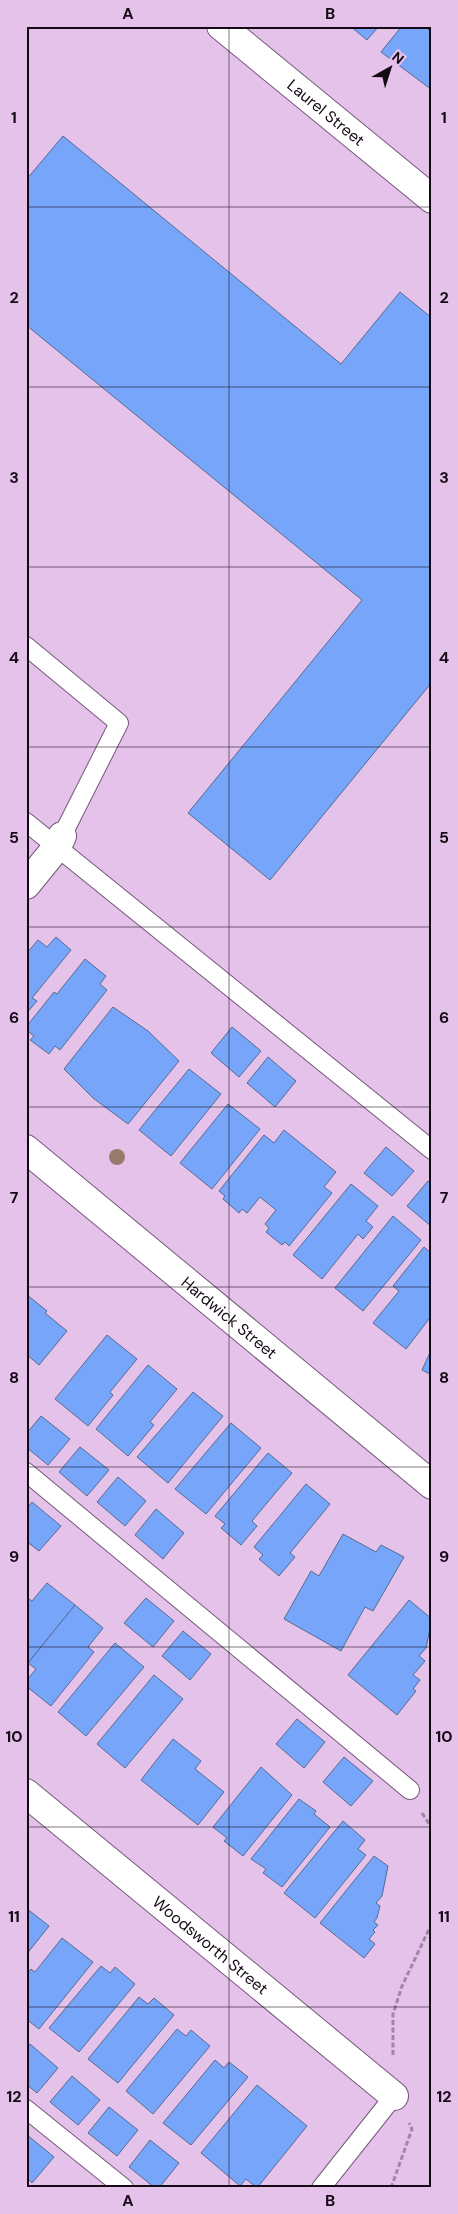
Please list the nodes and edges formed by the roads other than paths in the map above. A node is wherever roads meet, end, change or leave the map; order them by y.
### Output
1 (221, 26) edge
2 (432, 199) edge
3 (26, 646) edge
4 (26, 822) edge
5 (60, 841) junction
6 (26, 885) edge
7 (26, 1149) edge
8 (432, 1150) edge
9 (26, 1472) edge
10 (432, 1485) edge
11 (410, 1790) dead end
12 (26, 1793) edge
13 (394, 2096) joint
14 (26, 2109) edge
15 (124, 2188) edge
16 (322, 2188) edge

1 - 2 street, Laurel Street
3 - 5 lane
4 - 5 lane
5 - 6 street
5 - 8 lane
7 - 10 street, Hardwick Street
9 - 11 lane
12 - 13 street, Woodsworth Street
13 - 16 lane
14 - 15 lane

